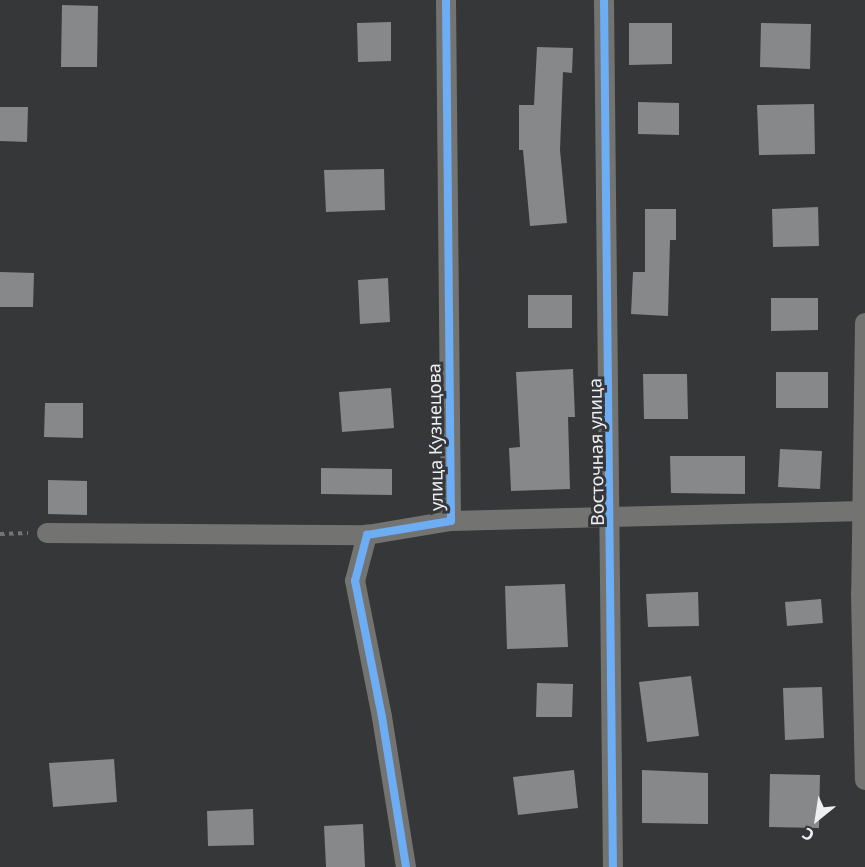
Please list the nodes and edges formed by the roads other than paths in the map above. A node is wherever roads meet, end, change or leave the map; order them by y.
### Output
1 (446, 0) edge
2 (604, 0) edge
3 (865, 323) edge
4 (863, 511) edge
5 (612, 515) junction
6 (451, 521) junction
7 (47, 533) road end
8 (367, 535) junction
9 (865, 780) edge
10 (406, 867) edge
11 (613, 867) edge

1 - 6 street, улица Кузнецова
2 - 5 street, Восточная улица
3 - 4 street
4 - 5 street
4 - 9 street
5 - 6 street
5 - 11 street, Восточная улица
6 - 8 street, улица Кузнецова
7 - 8 street, улица Кузнецова
8 - 10 street

